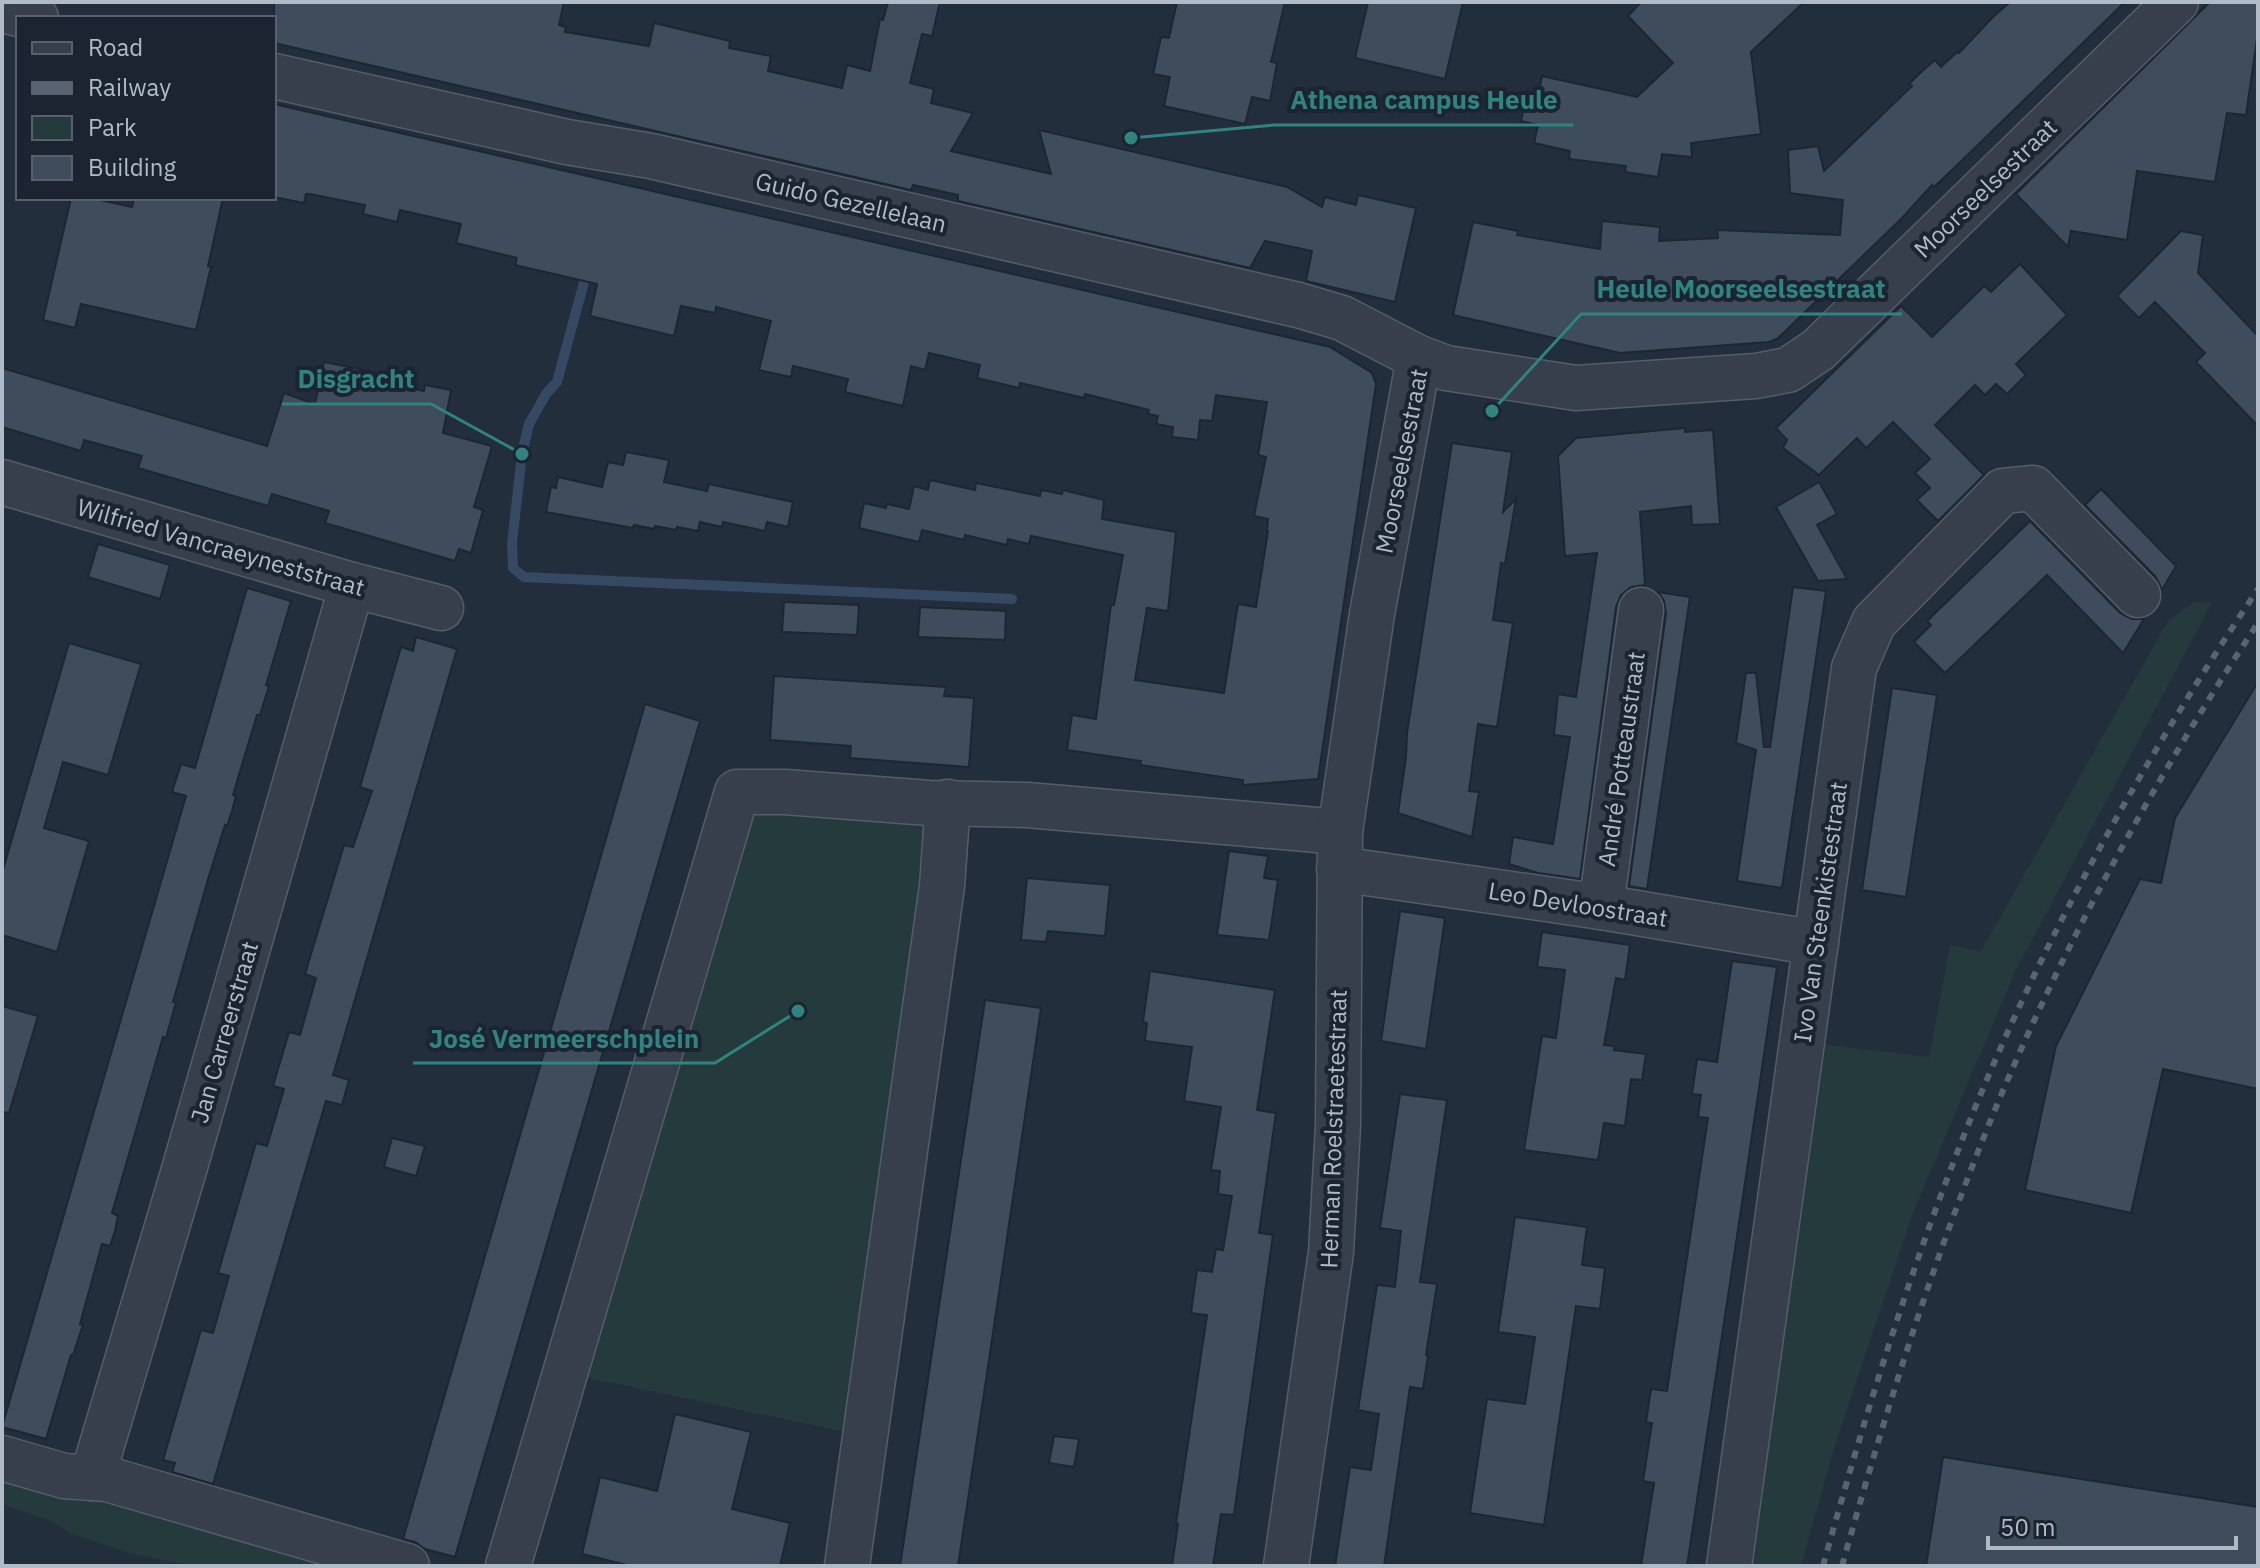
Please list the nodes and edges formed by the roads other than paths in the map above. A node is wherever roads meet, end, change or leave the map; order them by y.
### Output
1 (2176, 2) edge
2 (2, 10) edge
3 (28, 16) edge
4 (276, 76) edge
5 (1419, 358) junction
6 (2, 482) edge
7 (352, 585) junction
8 (2138, 595) dead end
9 (441, 608) dead end
10 (1641, 610) dead end
11 (948, 802) junction
12 (1340, 850) junction
13 (1601, 907) junction
14 (1816, 943) junction
15 (2, 1458) edge
16 (92, 1478) junction
17 (407, 1566) edge
18 (508, 1566) edge
19 (847, 1566) edge
20 (1286, 1566) edge
21 (1729, 1566) edge

1 - 5 street, Moorseelsestraat
2 - 3 street
4 - 5 street, Guido Gezellelaan
5 - 12 street, Moorseelsestraat
6 - 7 street, Wilfried Vancraeyneststraat
7 - 9 street, Wilfried Vancraeyneststraat
7 - 16 street, Jan Carreerstraat
8 - 14 street, Ivo Van Steenkistestraat
10 - 13 street, André Potteaustraat
11 - 12 street
11 - 18 street
11 - 19 street
12 - 13 street, Leo Devloostraat
12 - 20 street, Herman Roelstraetestraat
13 - 14 street, Leo Devloostraat
14 - 21 street, Ivo Van Steenkistestraat
15 - 16 street
16 - 17 street

